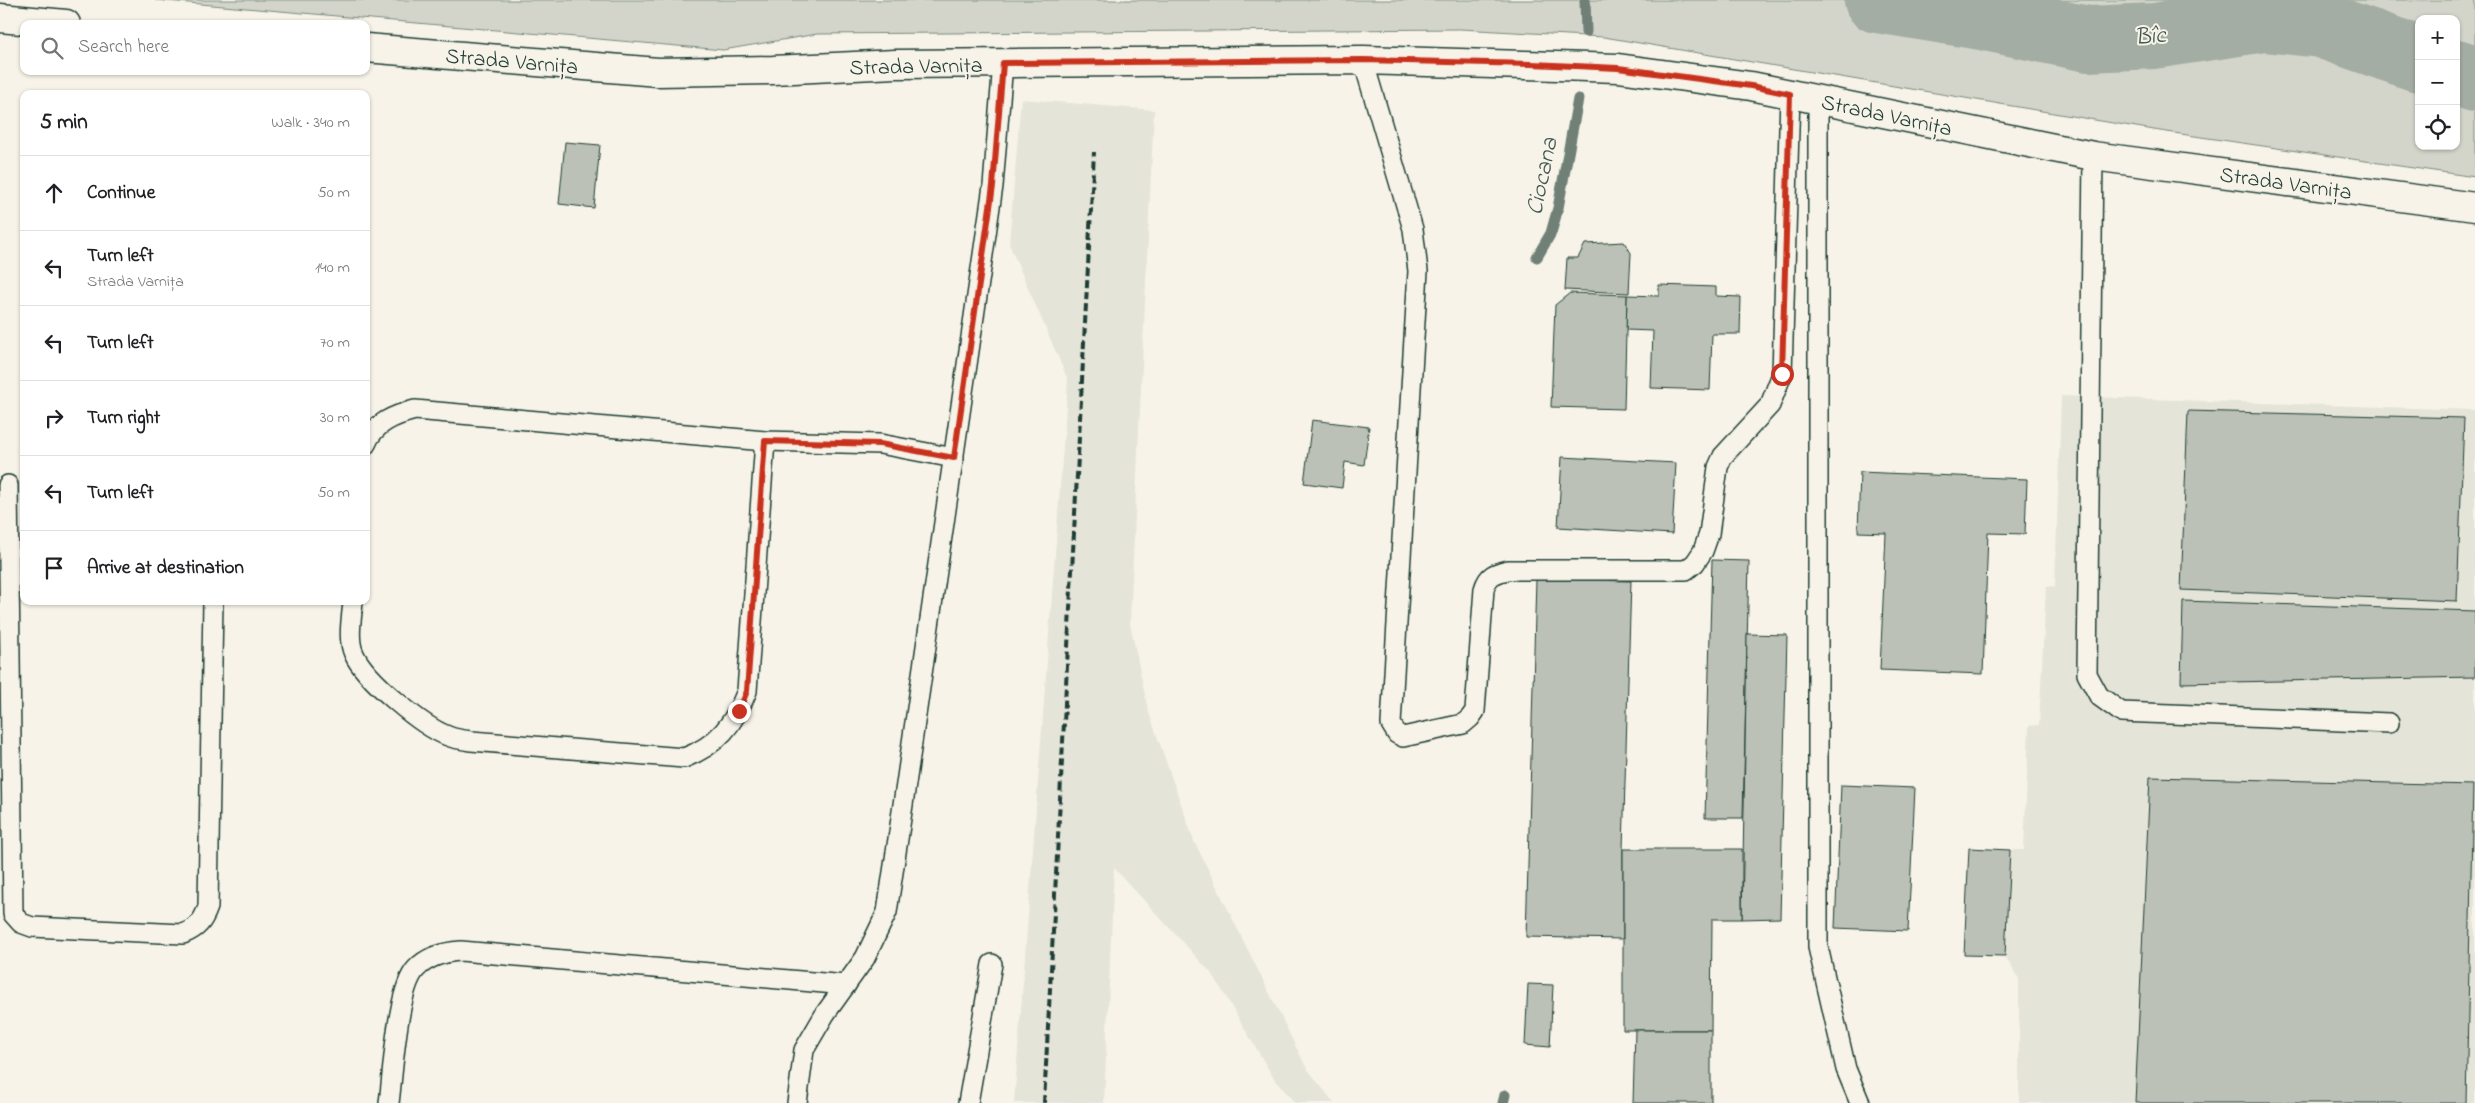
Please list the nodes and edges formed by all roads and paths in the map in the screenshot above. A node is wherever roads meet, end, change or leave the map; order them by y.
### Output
1 (0, 18) edge
2 (22, 20) edge
3 (370, 48) edge
4 (1363, 60) junction
5 (1003, 63) junction
6 (1790, 94) junction
7 (1818, 100) junction
8 (2093, 156) junction
9 (2475, 207) edge
10 (370, 435) edge
11 (765, 441) junction
12 (954, 458) junction
13 (11, 485) edge
14 (213, 605) edge
15 (353, 605) edge
16 (2389, 723) dead end
17 (992, 964) dead end
18 (846, 984) junction
19 (389, 1103) edge
20 (797, 1103) edge
21 (968, 1103) edge
22 (1860, 1103) edge

1 - 2 street
3 - 5 street, Strada Varnița
4 - 5 street, Strada Varnița
4 - 6 street, Strada Varnița
4 - 6 lane
5 - 12 lane
6 - 7 street, Strada Varnița
7 - 8 street, Strada Varnița
7 - 22 lane
8 - 9 street, Strada Varnița
8 - 16 lane
10 - 11 lane
11 - 12 lane
11 - 15 lane
12 - 18 lane
13 - 14 lane
17 - 21 lane
18 - 19 lane
18 - 20 lane

